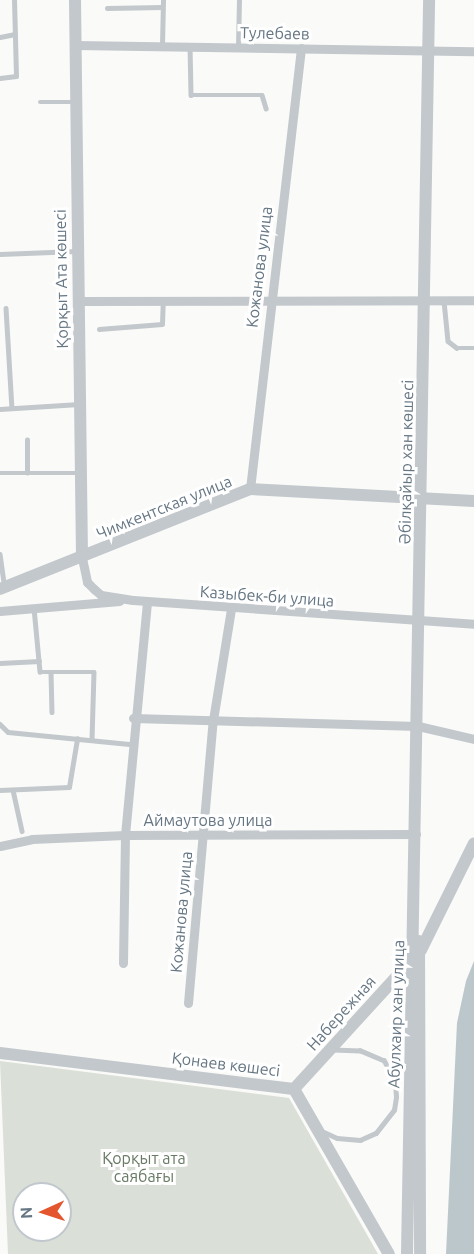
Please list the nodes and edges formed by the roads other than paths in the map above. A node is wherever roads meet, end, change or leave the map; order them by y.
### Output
1 (14, 0) edge
2 (75, 0) edge
3 (148, 0) edge
4 (162, 0) edge
5 (239, 0) edge
6 (429, 0) edge
7 (149, 7) junction
8 (162, 7) junction
9 (107, 8) dead end
10 (15, 34) junction
11 (0, 37) edge
12 (75, 45) junction
13 (162, 46) junction
14 (190, 46) junction
15 (238, 47) junction
16 (301, 48) junction
17 (428, 50) junction
18 (474, 51) edge
19 (0, 78) edge
20 (40, 102) dead end
21 (76, 102) junction
22 (266, 108) dead end
23 (77, 251) junction
24 (0, 254) edge
25 (269, 299) junction
26 (163, 300) junction
27 (424, 300) junction
28 (444, 300) junction
29 (474, 300) edge
30 (77, 301) junction
31 (6, 308) dead end
32 (99, 328) dead end
33 (474, 348) edge
34 (79, 404) junction
35 (12, 408) junction
36 (0, 409) edge
37 (27, 440) dead end
38 (80, 472) junction
39 (0, 473) edge
40 (27, 473) junction
41 (249, 489) junction
42 (422, 497) junction
43 (474, 501) edge
44 (0, 554) edge
45 (82, 558) junction
46 (2, 588) edge
47 (133, 600) junction
48 (147, 602) junction
49 (34, 608) junction
50 (231, 609) junction
51 (0, 611) edge
52 (420, 623) junction
53 (474, 624) edge
54 (39, 661) junction
55 (0, 663) edge
56 (51, 672) junction
57 (52, 712) dead end
58 (133, 718) junction
59 (213, 720) junction
60 (0, 724) edge
61 (418, 726) junction
62 (77, 739) junction
63 (474, 739) edge
64 (92, 740) junction
65 (131, 744) junction
66 (0, 790) edge
67 (13, 790) junction
68 (22, 831) dead end
69 (416, 834) junction
70 (124, 835) junction
71 (204, 835) junction
72 (474, 843) edge
73 (0, 846) edge
74 (416, 925) junction
75 (421, 950) junction
76 (412, 960) junction
77 (123, 963) dead end
78 (188, 1003) dead end
79 (329, 1050) junction
80 (0, 1053) edge
81 (294, 1089) junction
82 (316, 1127) junction
83 (389, 1254) edge
84 (407, 1254) edge
85 (420, 1254) edge

1 - 10 lane
2 - 12 street, Қорқыт Ата көшесі
3 - 7 lane
4 - 8 lane
5 - 15 lane
6 - 17 street, Әбілқайыр хан көшесі
7 - 8 lane
7 - 9 lane
8 - 13 lane
10 - 11 lane
10 - 19 lane
12 - 13 street, Тулебаев
12 - 21 street, Қорқыт Ата көшесі
13 - 14 street, Тулебаев
14 - 15 street, Тулебаев
14 - 22 lane
15 - 16 street, Тулебаев
16 - 17 street, Тулебаев
16 - 25 street, Кожанова улица
17 - 18 street, Тулебаев
17 - 27 street, Әбілқайыр хан көшесі
20 - 21 lane
21 - 23 street, Қорқыт Ата көшесі
23 - 24 lane
23 - 30 street, Қорқыт Ата көшесі
25 - 26 street
25 - 27 street
25 - 41 street, Кожанова улица
26 - 30 street
26 - 32 lane
27 - 28 street
27 - 42 street, Әбілқайыр хан көшесі
28 - 29 street
28 - 33 lane
30 - 34 street, Қорқыт Ата көшесі
31 - 35 lane
34 - 35 lane
34 - 38 street, Қорқыт Ата көшесі
35 - 36 lane
37 - 40 lane
38 - 40 lane
38 - 45 street, Қорқыт Ата көшесі
39 - 40 lane
41 - 42 street, Чимкентская улица
41 - 45 street, Чимкентская улица
42 - 43 street, Чимкентская улица
42 - 52 street, Әбілқайыр хан көшесі
44 - 46 lane
45 - 46 street, Чимкентская улица
45 - 47 street, Казыбек-би улица
47 - 48 street, Казыбек-би улица
47 - 49 street
48 - 50 street, Казыбек-би улица
48 - 58 street
49 - 51 street
49 - 54 lane
50 - 52 street, Казыбек-би улица
50 - 59 street, Кожанова улица
52 - 53 street, Казыбек-би улица
52 - 61 street, Әбілқайыр хан көшесі
54 - 55 lane
54 - 56 lane
56 - 57 lane
56 - 64 lane
58 - 59 street
58 - 65 street
59 - 61 street
59 - 71 street, Кожанова улица
60 - 62 lane
61 - 63 street
61 - 69 street, Әбілқайыр хан көшесі
62 - 64 lane
62 - 67 lane
64 - 65 lane
65 - 70 street
66 - 67 lane
67 - 68 lane
69 - 71 street, Аймаутова улица
69 - 74 street, Әбілқайыр хан көшесі
70 - 71 street, Аймаутова улица
70 - 73 street, Аймаутова улица
70 - 77 street
71 - 78 street, Кожанова улица
72 - 75 street
74 - 75 street, Абулхаир хан улица
74 - 76 street, Абулхаир хан улица
75 - 76 street, Набережная
75 - 85 street, Абулхаир хан улица
76 - 79 street, Набережная
76 - 84 street, Абулхаир хан улица
79 - 81 street, Набережная
79 - 82 lane
80 - 81 street, Қонаев көшесі
81 - 82 street, Қонаев көшесі
82 - 83 street, Қонаев көшесі

